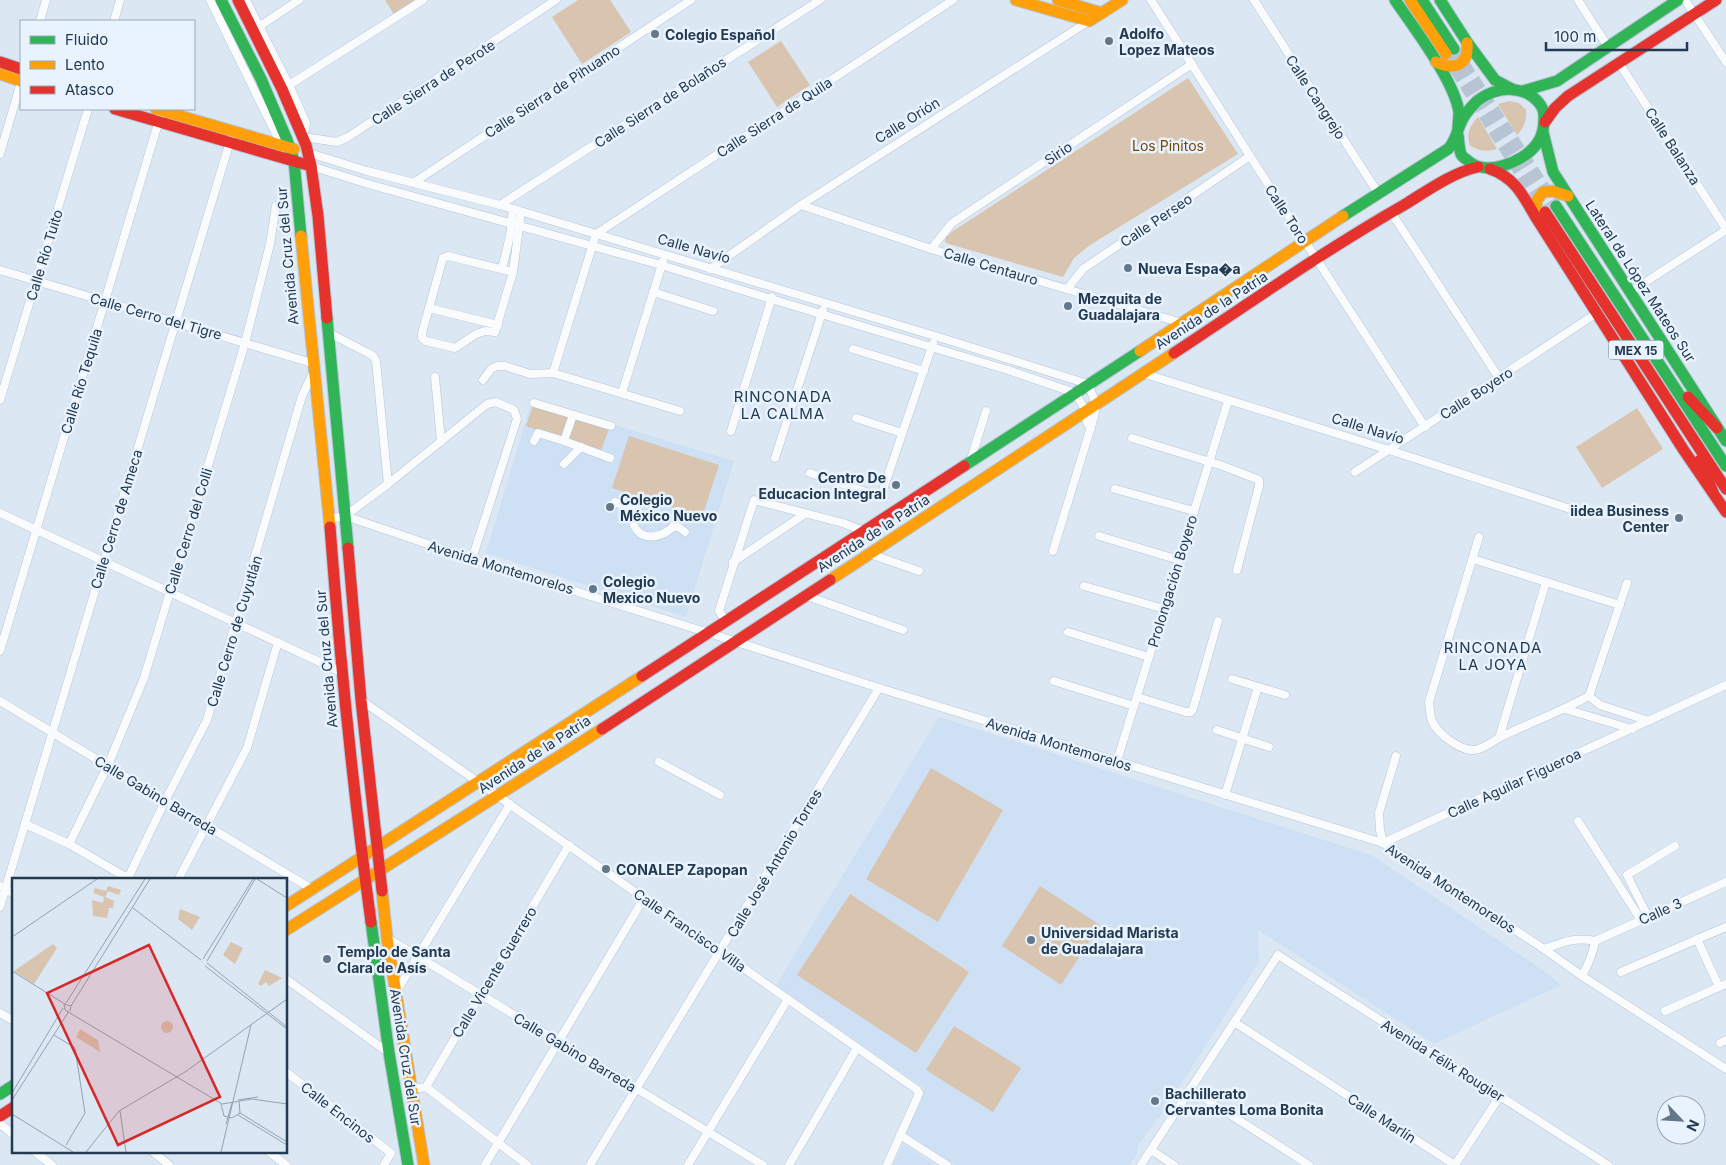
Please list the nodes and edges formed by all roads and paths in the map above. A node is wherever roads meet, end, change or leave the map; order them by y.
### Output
1 (46, 0) edge
2 (120, 0) edge
3 (238, 0) edge
4 (246, 0) edge
5 (299, 0) edge
6 (424, 0) edge
7 (556, 0) edge
8 (691, 0) edge
9 (820, 0) edge
10 (953, 0) edge
11 (1016, 0) edge
12 (1058, 0) edge
13 (1122, 0) edge
14 (1151, 0) edge
15 (1254, 0) edge
16 (1395, 0) edge
17 (1410, 0) edge
18 (1422, 0) edge
19 (1440, 0) edge
20 (1578, 0) edge
21 (1678, 0) edge
22 (1685, 0) edge
23 (1716, 0) edge
24 (219, 2) edge
25 (1663, 10) junction
26 (1102, 13) junction
27 (1694, 14) junction
28 (40, 20) edge
29 (114, 20) edge
30 (1089, 21) junction
31 (260, 26) junction
32 (1674, 26) junction
33 (1467, 42) junction
34 (1608, 46) junction
35 (0, 62) edge
36 (1436, 62) junction
37 (1619, 62) junction
38 (1726, 62) edge
39 (1192, 64) junction
40 (20, 69) edge
41 (0, 74) edge
42 (20, 81) edge
43 (20, 84) edge
44 (289, 85) junction
45 (1518, 90) junction
46 (88, 110) edge
47 (124, 110) edge
48 (159, 114) edge
49 (1544, 127) junction
50 (1458, 132) junction
51 (302, 136) junction
52 (231, 137) junction
53 (289, 145) junction
54 (309, 153) junction
55 (0, 154) edge
56 (1250, 156) junction
57 (294, 161) junction
58 (311, 166) junction
59 (1484, 168) junction
60 (413, 183) junction
61 (1378, 193) junction
62 (1568, 196) junction
63 (500, 205) junction
64 (801, 205) junction
65 (276, 206) dead end
66 (517, 210) junction
67 (1545, 211) junction
68 (1391, 212) junction
69 (1336, 220) junction
70 (515, 225) junction
71 (1726, 229) edge
72 (596, 234) junction
73 (1347, 239) junction
74 (1305, 242) junction
75 (592, 245) junction
76 (931, 249) junction
77 (665, 255) junction
78 (1317, 260) junction
79 (661, 265) junction
80 (710, 268) junction
81 (502, 269) junction
82 (0, 270) edge
83 (513, 272) junction
84 (36, 281) junction
85 (774, 287) junction
86 (1068, 289) junction
87 (653, 292) junction
88 (1630, 292) junction
89 (771, 299) junction
90 (105, 301) junction
91 (825, 303) junction
92 (428, 308) junction
93 (713, 311) dead end
94 (1597, 313) junction
95 (822, 314) junction
96 (175, 322) junction
97 (1182, 323) junction
98 (498, 325) junction
99 (327, 332) junction
100 (935, 336) junction
101 (245, 343) junction
102 (932, 346) junction
103 (854, 349) dead end
104 (313, 368) junction
105 (924, 371) junction
106 (1142, 373) junction
107 (553, 374) junction
108 (1667, 376) junction
109 (435, 377) dead end
110 (1499, 378) junction
111 (483, 380) dead end
112 (1088, 384) junction
113 (622, 393) junction
114 (1074, 393) junction
115 (0, 400) edge
116 (1228, 401) junction
117 (534, 403) dead end
118 (1096, 404) junction
119 (1086, 410) junction
120 (680, 411) dead end
121 (986, 411) dead end
122 (573, 414) junction
123 (856, 418) dead end
124 (611, 426) dead end
125 (1424, 427) junction
126 (1717, 428) junction
127 (1091, 429) junction
128 (731, 431) dead end
129 (902, 433) junction
130 (1690, 434) junction
131 (1132, 438) dead end
132 (441, 441) junction
133 (534, 441) dead end
134 (564, 441) junction
135 (1726, 441) edge
136 (581, 447) junction
137 (1389, 450) junction
138 (610, 458) dead end
139 (775, 458) dead end
140 (970, 462) junction
141 (1209, 462) junction
142 (564, 464) dead end
143 (1726, 466) edge
144 (1355, 472) dead end
145 (810, 473) dead end
146 (388, 484) junction
147 (1115, 489) dead end
148 (1726, 489) edge
149 (1713, 492) junction
150 (642, 498) dead end
151 (615, 502) dead end
152 (632, 510) junction
153 (678, 511) dead end
154 (1194, 511) junction
155 (1726, 512) edge
156 (0, 513) edge
157 (1583, 513) dead end
158 (805, 514) junction
159 (345, 516) junction
160 (328, 519) junction
161 (674, 526) junction
162 (37, 531) junction
163 (863, 531) junction
164 (685, 532) dead end
165 (1099, 536) dead end
166 (1479, 537) dead end
167 (1053, 551) dead end
168 (870, 554) junction
169 (472, 559) junction
170 (1473, 559) junction
171 (1179, 560) junction
172 (103, 562) junction
173 (734, 562) junction
174 (1237, 570) dead end
175 (919, 571) dead end
176 (1546, 582) junction
177 (1627, 583) dead end
178 (1084, 586) dead end
179 (170, 593) junction
180 (806, 596) junction
181 (1620, 605) junction
182 (1164, 608) junction
183 (726, 621) junction
184 (237, 622) junction
185 (1218, 622) dead end
186 (903, 630) dead end
187 (1068, 632) dead end
188 (709, 633) junction
189 (278, 642) junction
190 (736, 642) junction
191 (0, 651) edge
192 (1149, 657) junction
193 (341, 672) junction
194 (1232, 679) dead end
195 (1054, 681) dead end
196 (1726, 685) edge
197 (1258, 687) junction
198 (879, 688) junction
199 (1285, 695) dead end
200 (1589, 696) junction
201 (1137, 697) junction
202 (361, 700) junction
203 (0, 701) edge
204 (1134, 706) junction
205 (1565, 709) junction
206 (1649, 721) junction
207 (1632, 729) junction
208 (1217, 730) dead end
209 (54, 733) junction
210 (1242, 738) junction
211 (1499, 738) junction
212 (1269, 746) dead end
213 (1396, 756) dead end
214 (1117, 761) junction
215 (659, 762) dead end
216 (108, 765) junction
217 (480, 782) junction
218 (720, 795) dead end
219 (498, 796) junction
220 (1224, 796) junction
221 (165, 800) junction
222 (510, 804) junction
223 (1578, 821) dead end
224 (25, 824) junction
225 (207, 826) junction
226 (1384, 843) junction
227 (69, 844) junction
228 (569, 845) junction
229 (1675, 846) dead end
230 (377, 848) junction
231 (362, 858) junction
232 (380, 869) junction
233 (180, 876) dead end
234 (126, 878) edge
235 (128, 878) edge
236 (364, 879) junction
237 (1726, 882) edge
238 (3, 887) edge
239 (312, 889) junction
240 (644, 898) junction
241 (288, 905) edge
242 (0, 907) edge
243 (1645, 918) junction
244 (1726, 927) edge
245 (288, 929) edge
246 (387, 938) junction
247 (1697, 939) junction
248 (1595, 941) junction
249 (1544, 949) junction
250 (720, 952) junction
251 (418, 957) junction
252 (1621, 972) dead end
253 (1582, 976) junction
254 (288, 979) edge
255 (1722, 985) edge
256 (396, 994) junction
257 (480, 995) junction
258 (788, 999) junction
259 (1665, 1011) dead end
260 (0, 1013) edge
261 (12, 1020) edge
262 (1234, 1022) junction
263 (558, 1042) junction
264 (857, 1048) junction
265 (389, 1053) junction
266 (1726, 1068) edge
267 (288, 1074) edge
268 (12, 1086) edge
269 (426, 1087) junction
270 (412, 1089) junction
271 (636, 1089) junction
272 (1190, 1089) junction
273 (0, 1094) edge
274 (1500, 1096) junction
275 (12, 1108) edge
276 (0, 1116) edge
277 (0, 1124) edge
278 (709, 1132) junction
279 (12, 1133) edge
280 (900, 1135) junction
281 (498, 1142) junction
282 (405, 1145) junction
283 (1151, 1150) junction
284 (35, 1152) edge
285 (153, 1152) edge
286 (269, 1152) edge
287 (391, 1153) junction
288 (52, 1165) edge
289 (169, 1165) edge
290 (286, 1165) edge
291 (384, 1165) edge
292 (408, 1165) edge
293 (424, 1165) edge
294 (485, 1165) edge
295 (527, 1165) edge
296 (590, 1165) edge
297 (688, 1165) edge
298 (763, 1165) edge
299 (789, 1165) edge
300 (887, 1165) edge
301 (947, 1165) edge
302 (1141, 1165) edge
303 (1174, 1165) edge
304 (1309, 1165) edge
305 (1454, 1165) edge
306 (1608, 1165) edge

1 - 28 street
2 - 29 street
3 - 51 main road, Avenida Cruz del Sur
4 - 31 street
5 - 31 street
6 - 44 street
7 - 51 street, Calle Sierra de Perote
8 - 60 street, Calle Sierra de Pihuamo
9 - 63 street, Calle Sierra de Bolaños
10 - 72 street, Calle Sierra de Quila
11 - 30 main road
12 - 26 main road
13 - 26 main road, Calle Orión
14 - 39 street, Calle Toro
15 - 61 street, Calle Cangrejo
16 - 36 main road
17 - 18 main road
19 - 33 main road
20 - 34 street
21 - 25 main road
22 - 27 street
23 - 27 main road
24 - 53 main road, Avenida Cruz del Sur
25 - 32 main road
25 - 34 main road
26 - 30 main road, Calle Orión
27 - 32 main road
27 - 38 street
30 - 64 street, Calle Orión
31 - 44 street
32 - 37 main road
33 - 36 main road
33 - 45 main road
34 - 45 main road
35 - 40 main road
36 - 50 main road
37 - 49 main road
37 - 71 street, Calle Balanza
39 - 56 street, Calle Toro
39 - 76 street, Sirio
41 - 42 main road
43 - 55 street
44 - 51 street
45 - 49 main road
45 - 50 main road
46 - 84 street, Calle Río Tuito
47 - 48 main road
48 - 52 main road
48 - 90 street, Calle Río Tequila
49 - 59 main road
49 - 62 main road, Lateral de López Mateos Sur
50 - 59 main road
50 - 61 main road, Avenida de la Patria
51 - 54 main road, Avenida Cruz del Sur
52 - 53 main road, Calle Navío
52 - 57 main road, Calle Navío
52 - 96 street, Calle Cerro de Ameca
53 - 54 main road, Calle Navío
53 - 57 main road, Avenida Cruz del Sur
54 - 58 main road, Avenida Cruz del Sur
54 - 60 street, Calle Navío
56 - 74 street, Calle Toro
56 - 86 street, Calle Perseo
57 - 58 main road, Calle Navío
57 - 104 main road, Avenida Cruz del Sur
58 - 70 street, Calle Navío
58 - 99 main road, Avenida Cruz del Sur
59 - 67 main road
59 - 68 main road, Avenida de la Patria
60 - 63 street, Calle Navío
61 - 69 main road, Avenida de la Patria
62 - 67 main road
62 - 88 main road, Lateral de López Mateos Sur
63 - 66 street, Calle Navío
64 - 76 street, Calle Centauro
64 - 80 street, Calle Orión
65 - 101 street, Calle Cerro del Colli
66 - 70 street
66 - 72 street, Calle Navío
67 - 94 main road
67 - 108 main road, MEX 15
67 - 130 main road, MEX 15
68 - 73 main road, Avenida de la Patria
68 - 110 street
69 - 73 main road
69 - 74 main road, Avenida de la Patria
70 - 75 street, Calle Navío
70 - 81 street
70 - 83 street
71 - 88 street
72 - 75 street
72 - 77 street, Calle Navío
73 - 78 main road, Avenida de la Patria
74 - 78 street, Calle Toro
74 - 97 main road, Avenida de la Patria
75 - 79 street, Calle Navío
75 - 107 street
76 - 86 street, Calle Centauro
77 - 79 street
77 - 80 street, Calle Navío
78 - 106 main road, Avenida de la Patria
78 - 125 street, Calle Toro
79 - 87 street
79 - 89 street, Calle Navío
80 - 85 street, Calle Navío
81 - 83 street
81 - 92 street
82 - 84 street, Calle Cerro del Tigre
83 - 98 street
84 - 90 street, Calle Cerro del Tigre
84 - 115 street, Calle Río Tuito
85 - 89 street
85 - 91 street, Calle Navío
86 - 97 street, Calle Centauro
87 - 93 street
87 - 113 street
88 - 126 main road, Lateral de López Mateos Sur
89 - 95 street, Calle Navío
89 - 128 street
90 - 96 street, Calle Cerro del Tigre
90 - 162 street, Calle Río Tequila
91 - 95 street
91 - 100 street, Calle Navío
92 - 98 street
92 - 98 street
94 - 110 street, Calle Boyero
94 - 149 main road
95 - 102 street, Calle Navío
95 - 139 street
96 - 101 street, Calle Cerro del Tigre
96 - 172 street, Calle Cerro de Ameca
97 - 112 main road, Avenida de la Patria
99 - 146 street
99 - 159 main road, Avenida Cruz del Sur
100 - 102 street
100 - 112 street, Calle Navío
101 - 104 street, Calle Cerro del Tigre
101 - 179 street, Calle Cerro del Colli
102 - 105 street
102 - 114 street, Calle Navío
103 - 105 street
104 - 160 main road, Avenida Cruz del Sur
104 - 184 street, Calle Cerro de Cuyutlán
105 - 129 street
106 - 116 street, Calle Navío
106 - 118 main road, Avenida de la Patria
107 - 111 street
107 - 113 street
108 - 126 main road
108 - 143 main road, MEX 15
109 - 132 street
110 - 125 street, Calle Boyero
112 - 114 main road, Avenida de la Patria
112 - 118 street
113 - 120 street
114 - 119 street
114 - 140 main road, Avenida de la Patria
116 - 137 street, Calle Navío
116 - 141 street, Prolongación Boyero
117 - 122 street
118 - 119 main road, Avenida de la Patria
118 - 127 street
119 - 127 street
119 - 168 main road, Avenida de la Patria
121 - 140 street
122 - 124 street
122 - 134 street
123 - 129 street
125 - 137 street, Calle Boyero
126 - 135 main road, Lateral de López Mateos Sur
127 - 167 street
129 - 145 street
130 - 148 main road, MEX 15
130 - 149 main road
131 - 141 street
132 - 146 street
132 - 169 street
133 - 134 street
134 - 136 street
136 - 138 street
136 - 142 street
137 - 144 street, Calle Boyero
137 - 157 street, Calle Navío
140 - 163 main road, Avenida de la Patria
141 - 154 street, Prolongación Boyero
141 - 174 street
146 - 159 street
147 - 154 street
149 - 155 main road
150 - 152 street
151 - 152 street
152 - 161 street
153 - 161 street
154 - 171 street, Prolongación Boyero
156 - 162 street
158 - 163 street
158 - 173 street
158 - 173 street
159 - 160 street
159 - 169 street, Avenida Montemorelos
159 - 202 main road, Avenida Cruz del Sur
160 - 193 main road, Avenida Cruz del Sur
161 - 164 street
162 - 172 street
162 - 191 street, Calle Río Tequila
163 - 183 main road, Avenida de la Patria
165 - 171 street
166 - 170 street
168 - 175 street
168 - 180 main road, Avenida de la Patria
169 - 188 street, Avenida Montemorelos
170 - 176 street
170 - 211 street
171 - 182 street, Prolongación Boyero
172 - 179 street
172 - 209 street, Calle Cerro de Ameca
173 - 183 street
176 - 181 street
176 - 211 street
177 - 181 street
178 - 182 street
179 - 184 street
179 - 216 street, Calle Cerro del Colli
180 - 186 street
180 - 190 main road, Avenida de la Patria
181 - 200 street
182 - 192 street, Prolongación Boyero
183 - 188 main road, Avenida de la Patria
184 - 189 street
184 - 221 street, Calle Cerro de Cuyutlán
185 - 201 street
187 - 192 street
188 - 190 street, Avenida Montemorelos
188 - 217 main road, Avenida de la Patria
189 - 193 street
189 - 225 street
190 - 198 street, Avenida Montemorelos
190 - 219 main road, Avenida de la Patria
192 - 201 street, Prolongación Boyero
193 - 231 main road, Avenida Cruz del Sur
194 - 197 street
195 - 204 street
196 - 206 street, Calle Aguilar Figueroa
197 - 199 street
197 - 210 street
198 - 214 street, Avenida Montemorelos
198 - 250 street, Calle José Antonio Torres
200 - 205 street
200 - 206 street
201 - 204 street, Prolongación Boyero
202 - 217 street, Calle Francisco Villa
202 - 230 main road, Avenida Cruz del Sur
203 - 209 street, Calle Gabino Barreda
204 - 214 street, Prolongación Boyero
205 - 207 street
205 - 211 street
206 - 207 street, Calle Aguilar Figueroa
207 - 226 street, Calle Aguilar Figueroa
208 - 210 street
209 - 216 street, Calle Gabino Barreda
209 - 224 street, Calle Cerro de Ameca
210 - 212 street
210 - 220 street
213 - 226 street
214 - 220 street, Avenida Montemorelos
215 - 218 street
216 - 221 street, Calle Gabino Barreda
216 - 227 street, Calle Cerro del Colli
217 - 219 street, Calle Francisco Villa
217 - 230 main road, Avenida de la Patria
219 - 222 street, Calle Francisco Villa
219 - 232 main road, Avenida de la Patria
220 - 226 street, Avenida Montemorelos
221 - 225 street, Calle Gabino Barreda
221 - 235 street, Calle Cerro de Cuyutlán
222 - 228 street, Calle Francisco Villa
222 - 251 street
223 - 243 street
224 - 227 street
224 - 238 street, Calle Cerro de Ameca
225 - 233 street
225 - 239 street, Calle Gabino Barreda
226 - 249 street, Avenida Montemorelos
227 - 234 street
228 - 240 street, Calle Francisco Villa
228 - 257 street, Calle Vicente Guerrero
229 - 243 street
230 - 231 main road, Avenida de la Patria
230 - 232 main road, Avenida Cruz del Sur
231 - 236 main road, Avenida Cruz del Sur
231 - 239 main road, Avenida de la Patria
232 - 236 main road, Avenida de la Patria
232 - 246 main road, Avenida Cruz del Sur
236 - 245 main road, Avenida de la Patria
236 - 265 main road, Avenida Cruz del Sur
237 - 243 street, Calle 3
238 - 242 street, Calle Cerro de Ameca
239 - 241 main road, Avenida de la Patria
240 - 250 street, Calle Francisco Villa
240 - 263 street
243 - 248 street, Calle 3
244 - 247 street
246 - 251 street, Calle Gabino Barreda
246 - 256 main road, Avenida Cruz del Sur
247 - 252 street
247 - 255 street
248 - 249 street, Calle 3
248 - 253 street
249 - 253 street, Avenida Montemorelos
250 - 258 street, Calle Francisco Villa
250 - 271 street, Calle José Antonio Torres
251 - 256 street
251 - 257 street, Calle Gabino Barreda
253 - 266 street, Avenida Montemorelos
254 - 265 street
255 - 259 street
256 - 270 main road, Avenida Cruz del Sur
257 - 263 street, Calle Gabino Barreda
257 - 269 street, Calle Vicente Guerrero
258 - 264 street, Calle Francisco Villa
258 - 278 street
260 - 261 street
262 - 272 street
262 - 274 street, Avenida Félix Rougier
262 - 305 street, Calle Marlín
263 - 271 street, Calle Gabino Barreda
263 - 281 street
264 - 280 street, Calle Francisco Villa
264 - 299 street
265 - 282 main road, Avenida Cruz del Sur
267 - 287 street, Calle Encinos
268 - 273 main road
269 - 270 street
269 - 281 street
270 - 293 main road, Avenida Cruz del Sur
271 - 278 street, Calle Gabino Barreda
271 - 296 street, Calle José Antonio Torres
272 - 283 street
272 - 304 street
274 - 305 street
274 - 306 street, Avenida Félix Rougier
275 - 276 main road
277 - 279 street
278 - 297 street
278 - 298 street, Calle Gabino Barreda
280 - 300 street
280 - 301 street
281 - 294 street
281 - 295 street
282 - 287 street
282 - 292 main road, Avenida Cruz del Sur
283 - 302 street
283 - 303 street
284 - 288 street
285 - 289 street
286 - 290 street
287 - 291 street

